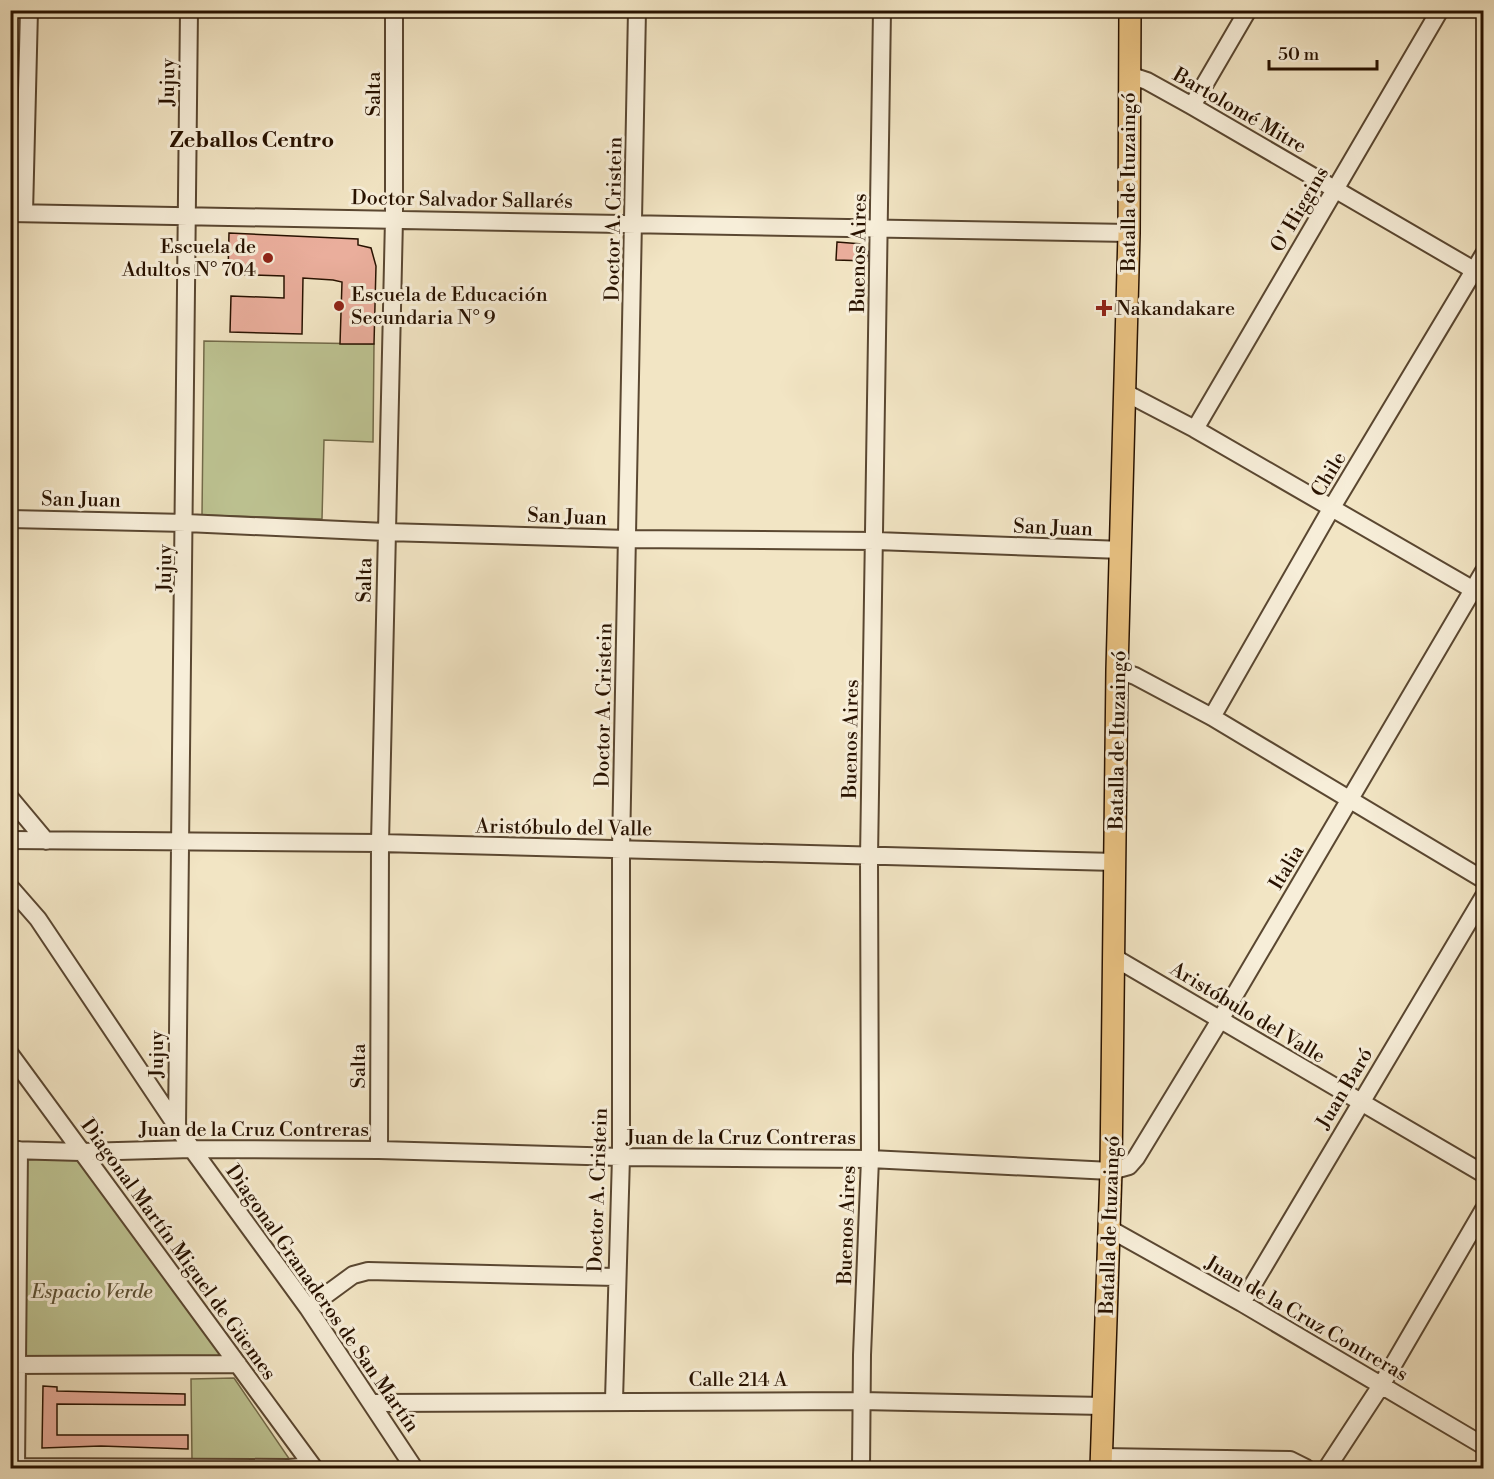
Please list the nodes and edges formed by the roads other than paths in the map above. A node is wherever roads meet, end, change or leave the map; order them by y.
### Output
1 (29, 10) edge
2 (189, 10) edge
3 (394, 10) edge
4 (637, 10) edge
5 (882, 10) edge
6 (1130, 10) edge
7 (1248, 10) edge
8 (1440, 10) edge
9 (1129, 75) junction
10 (1192, 106) junction
11 (1336, 188) junction
12 (17, 213) edge
13 (186, 215) junction
14 (394, 219) junction
15 (634, 224) junction
16 (880, 228) junction
17 (1129, 233) junction
18 (1484, 254) edge
19 (1478, 274) edge
20 (1124, 392) junction
21 (1195, 429) junction
22 (1331, 509) junction
23 (10, 519) edge
24 (186, 523) junction
25 (386, 532) junction
26 (628, 539) junction
27 (876, 541) junction
28 (1122, 550) junction
29 (1484, 571) edge
30 (1478, 593) edge
31 (1117, 670) junction
32 (1212, 717) junction
33 (10, 798) edge
34 (1349, 801) junction
35 (10, 840) edge
36 (46, 841) junction
37 (179, 841) junction
38 (380, 843) junction
39 (621, 849) junction
40 (869, 858) junction
41 (1116, 862) junction
42 (1484, 880) edge
43 (10, 887) edge
44 (1484, 896) edge
45 (1115, 958) junction
46 (1220, 1020) junction
47 (10, 1054) edge
48 (1359, 1102) junction
49 (177, 1126) junction
50 (192, 1149) junction
51 (15, 1150) edge
52 (379, 1150) junction
53 (81, 1152) junction
54 (621, 1157) junction
55 (870, 1159) junction
56 (1112, 1171) junction
57 (1484, 1174) edge
58 (1484, 1209) edge
59 (1108, 1228) junction
60 (616, 1277) junction
61 (1242, 1303) junction
62 (308, 1308) junction
63 (238, 1364) junction
64 (13, 1365) edge
65 (1382, 1384) junction
66 (614, 1400) junction
67 (861, 1401) junction
68 (373, 1403) junction
69 (1103, 1406) junction
70 (1484, 1446) edge
71 (1102, 1463) edge
72 (313, 1467) edge
73 (16, 1468) edge
74 (414, 1468) edge
75 (861, 1468) edge
76 (1306, 1468) edge
77 (1327, 1468) edge

1 - 12 street
2 - 13 street, Jujuy
3 - 14 street, Salta
4 - 15 street, Doctor A. Cristein
5 - 16 street, Buenos Aires
6 - 9 main road, Batalla de Ituzaingó
7 - 10 street
8 - 11 street, O' Higgins
9 - 10 street, Bartolomé Mitre
9 - 17 main road, Batalla de Ituzaingó
10 - 11 street, Bartolomé Mitre
11 - 19 street, Bartolomé Mitre
11 - 21 street, O' Higgins
12 - 13 street, Doctor Salvador Sallarés
13 - 14 street, Doctor Salvador Sallarés
13 - 24 street, Jujuy
14 - 15 street, Doctor Salvador Sallarés
14 - 25 street, Salta
15 - 16 street, Doctor Salvador Sallarés
15 - 26 street, Doctor A. Cristein
16 - 17 street, Doctor Salvador Sallarés
16 - 27 street, Buenos Aires
17 - 20 main road, Batalla de Ituzaingó
18 - 19 street, Chile
19 - 22 street, Chile
20 - 21 street
20 - 28 main road, Batalla de Ituzaingó
21 - 22 street
22 - 30 street
22 - 32 street, Chile
23 - 24 street, San Juan
24 - 25 street, San Juan
24 - 37 street, Jujuy
25 - 26 street, San Juan
25 - 38 street, Salta
26 - 27 street, San Juan
26 - 39 street, Doctor A. Cristein
27 - 28 street, San Juan
27 - 40 street, Buenos Aires
28 - 31 main road, Batalla de Ituzaingó
29 - 30 street, Italia
30 - 34 street, Italia
31 - 32 street
31 - 41 main road, Batalla de Ituzaingó
32 - 34 street
33 - 36 street
34 - 42 street
34 - 46 street, Italia
35 - 36 street, Aristóbulo del Valle
36 - 37 street, Aristóbulo del Valle
37 - 38 street, Aristóbulo del Valle
37 - 49 street, Jujuy
38 - 39 street, Aristóbulo del Valle
38 - 52 street, Salta
39 - 40 street, Aristóbulo del Valle
39 - 54 street, Doctor A. Cristein
40 - 41 street, Aristóbulo del Valle
40 - 55 street, Buenos Aires
41 - 45 main road, Batalla de Ituzaingó
43 - 49 street, Diagonal Granaderos de San Martín
44 - 48 street, Juan Baró
45 - 46 street, Aristóbulo del Valle
45 - 56 main road, Batalla de Ituzaingó
46 - 48 street, Aristóbulo del Valle
46 - 56 street, Italia
47 - 53 street, Diagonal Martín Miguel de Güemes
48 - 57 street, Aristóbulo del Valle
48 - 61 street, Juan Baró
49 - 50 street, Diagonal Granaderos de San Martín
50 - 52 street, Juan de la Cruz Contreras
50 - 53 street, Juan de la Cruz Contreras
50 - 62 street, Diagonal Granaderos de San Martín
51 - 53 street, Juan de la Cruz Contreras
51 - 64 street
52 - 54 street, Juan de la Cruz Contreras
53 - 63 street, Diagonal Martín Miguel de Güemes
54 - 55 street, Juan de la Cruz Contreras
54 - 60 street, Doctor A. Cristein
55 - 56 street, Juan de la Cruz Contreras
55 - 67 street, Buenos Aires
56 - 59 main road, Batalla de Ituzaingó
58 - 65 street
59 - 61 street, Juan de la Cruz Contreras
59 - 69 main road, Batalla de Ituzaingó
60 - 62 street
60 - 66 street, Doctor A. Cristein
61 - 65 street, Juan de la Cruz Contreras
62 - 68 street, Diagonal Granaderos de San Martín
63 - 64 street
63 - 72 street, Diagonal Martín Miguel de Güemes
64 - 73 street
65 - 70 street, Juan de la Cruz Contreras
65 - 77 street
66 - 67 street, Calle 214 A
66 - 68 street, Calle 214 A
67 - 69 street, Calle 214 A
67 - 75 street, Buenos Aires
68 - 74 street, Diagonal Granaderos de San Martín
69 - 71 main road, Batalla de Ituzaingó
71 - 76 street
72 - 73 street

